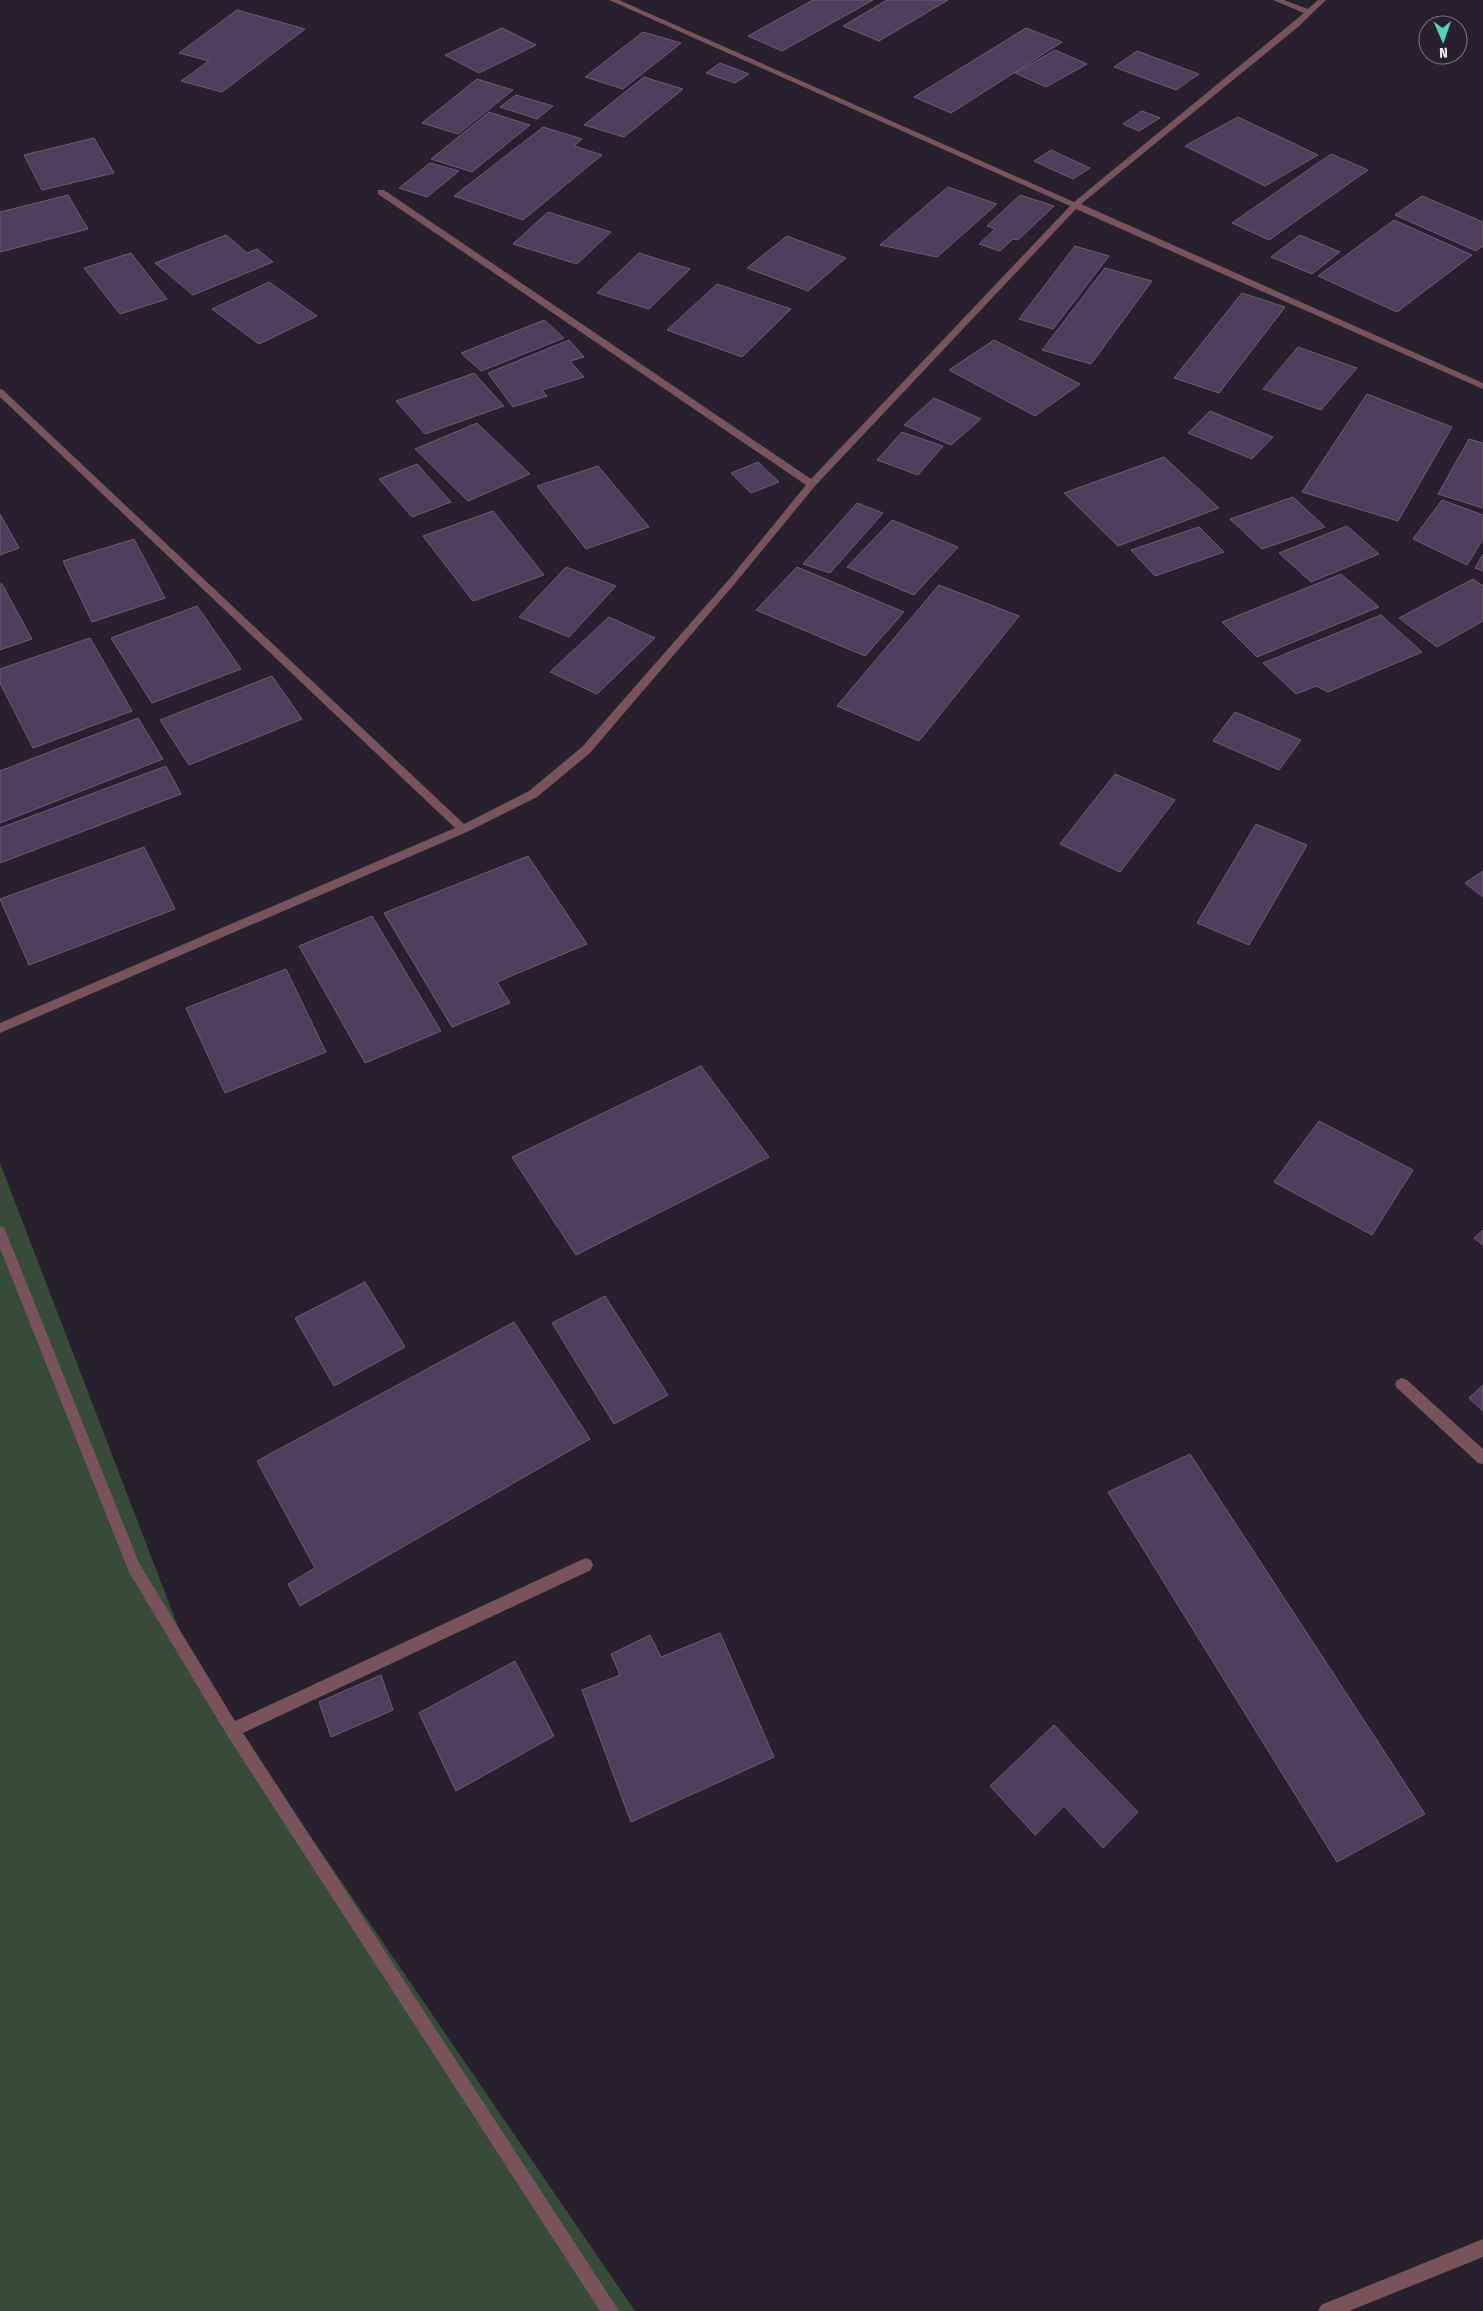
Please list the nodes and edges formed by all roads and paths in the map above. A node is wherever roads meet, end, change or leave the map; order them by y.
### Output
1 (613, 0) edge
2 (1277, 0) edge
3 (1322, 0) edge
4 (1309, 12) junction
5 (381, 192) dead end
6 (1075, 205) junction
7 (1483, 386) edge
8 (0, 392) edge
9 (812, 484) junction
10 (463, 829) junction
11 (0, 1028) edge
12 (0, 1232) edge
13 (1402, 1384) dead end
14 (1483, 1458) edge
15 (586, 1564) dead end
16 (232, 1730) junction
17 (1483, 2248) edge
18 (610, 2311) edge
19 (1327, 2311) edge

1 - 6 street
2 - 4 street
3 - 4 street
4 - 6 street
5 - 9 street
6 - 7 street
6 - 9 street
8 - 10 street
9 - 10 street
10 - 11 street
12 - 16 street
13 - 14 street
15 - 16 street
16 - 18 street
17 - 19 street

